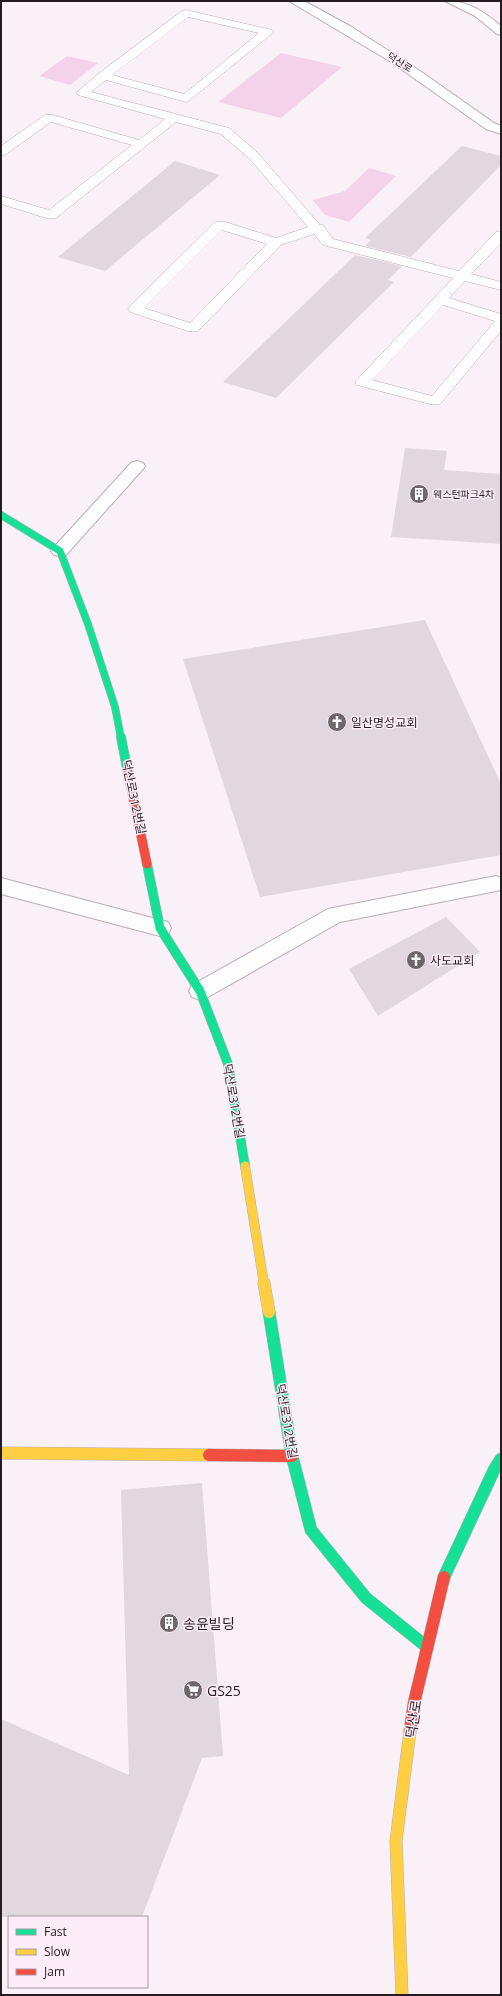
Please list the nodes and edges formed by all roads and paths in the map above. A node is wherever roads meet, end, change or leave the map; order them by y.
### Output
1 (295, 1) edge
2 (451, 1) edge
3 (501, 32) edge
4 (102, 76) junction
5 (176, 117) junction
6 (501, 130) edge
7 (141, 144) junction
8 (1, 152) edge
9 (1, 200) edge
10 (318, 228) junction
11 (501, 235) edge
12 (276, 242) junction
13 (495, 249) edge
14 (462, 275) junction
15 (501, 286) edge
16 (439, 299) junction
17 (501, 318) edge
18 (501, 322) edge
19 (137, 466) dead end
20 (1, 515) edge
21 (60, 551) junction
22 (498, 883) edge
23 (1, 886) edge
24 (160, 928) junction
25 (200, 991) junction
26 (1, 1453) edge
27 (292, 1456) junction
28 (501, 1459) edge
29 (427, 1647) junction
30 (402, 1995) edge

1 - 6 street, 덕산로
2 - 3 street
4 - 4 lane
4 - 5 lane
5 - 7 lane
5 - 10 lane
7 - 8 lane
7 - 9 lane
10 - 12 lane
10 - 14 lane
11 - 13 lane
12 - 12 lane
13 - 14 lane
14 - 15 lane
14 - 16 lane
16 - 17 lane
16 - 18 lane
19 - 21 street
20 - 21 street
21 - 24 street, 덕산로312번길
22 - 25 street
23 - 24 street
24 - 25 street, 덕산로312번길
25 - 27 street, 덕산로312번길
26 - 27 street
27 - 29 street, 덕산로312번길
28 - 29 street, 덕산로
29 - 30 street, 덕산로

